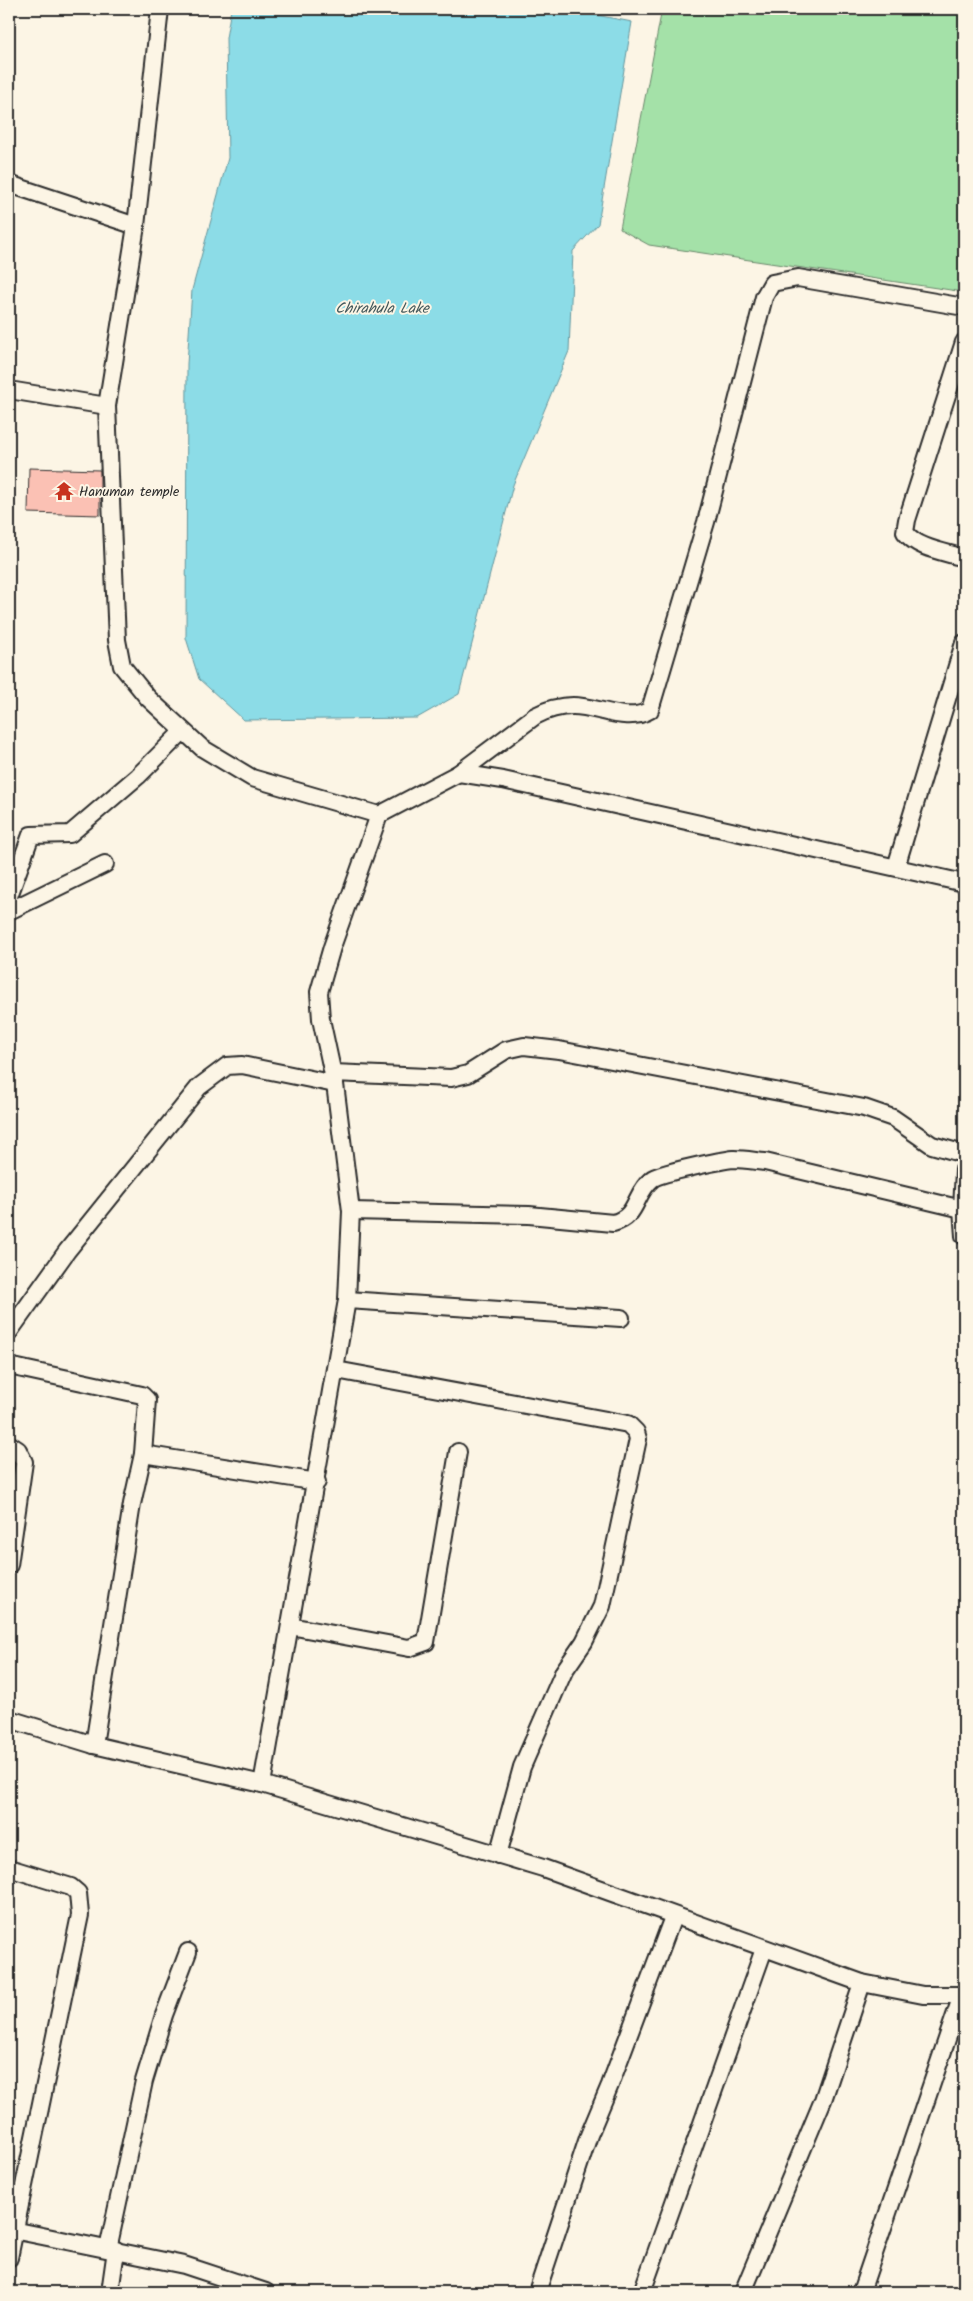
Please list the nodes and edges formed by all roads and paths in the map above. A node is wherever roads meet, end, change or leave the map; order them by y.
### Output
1 (160, 9) edge
2 (9, 184) edge
3 (136, 226) junction
4 (964, 306) edge
5 (964, 342) edge
6 (9, 390) edge
7 (107, 406) junction
8 (964, 558) edge
9 (964, 642) edge
10 (183, 731) junction
11 (459, 773) junction
12 (379, 815) junction
13 (105, 864) dead end
14 (896, 867) junction
15 (964, 883) edge
16 (9, 896) edge
17 (9, 911) edge
18 (334, 1078) junction
19 (964, 1154) edge
20 (964, 1170) edge
21 (962, 1209) junction
22 (351, 1211) junction
23 (964, 1236) edge
24 (347, 1300) junction
25 (621, 1318) dead end
26 (9, 1332) edge
27 (9, 1366) edge
28 (336, 1370) junction
29 (9, 1444) edge
30 (458, 1452) dead end
31 (143, 1454) junction
32 (317, 1482) junction
33 (9, 1564) edge
34 (290, 1626) junction
35 (9, 1718) edge
36 (94, 1745) junction
37 (262, 1784) junction
38 (498, 1855) junction
39 (9, 1868) edge
40 (673, 1917) junction
41 (764, 1949) junction
42 (188, 1952) dead end
43 (862, 1983) junction
44 (963, 1995) edge
45 (13, 2230) junction
46 (112, 2249) junction
47 (9, 2258) edge
48 (110, 2292) edge
49 (266, 2292) edge
50 (537, 2292) edge
51 (642, 2292) edge
52 (744, 2292) edge
53 (861, 2292) edge

1 - 3 street
2 - 3 street
3 - 7 street
4 - 11 street
5 - 8 street
6 - 7 street
7 - 10 street
9 - 14 street
10 - 12 street
10 - 16 street
11 - 12 street
11 - 14 street
12 - 18 street
13 - 17 street
14 - 15 street
18 - 19 street
18 - 22 street
18 - 26 street
20 - 21 street
21 - 22 street
21 - 23 street
22 - 24 street
24 - 25 street
24 - 28 street
27 - 31 street
28 - 32 street
28 - 38 street
29 - 33 street
30 - 34 street
31 - 32 street
31 - 36 street
32 - 34 street
34 - 37 street
35 - 36 street
36 - 37 street
37 - 38 street
38 - 40 street
39 - 45 street
40 - 41 street
40 - 50 street
41 - 43 street
41 - 51 street
42 - 46 street
43 - 44 street
43 - 52 street
44 - 53 street
45 - 46 street
45 - 47 street
46 - 48 street
46 - 49 street

